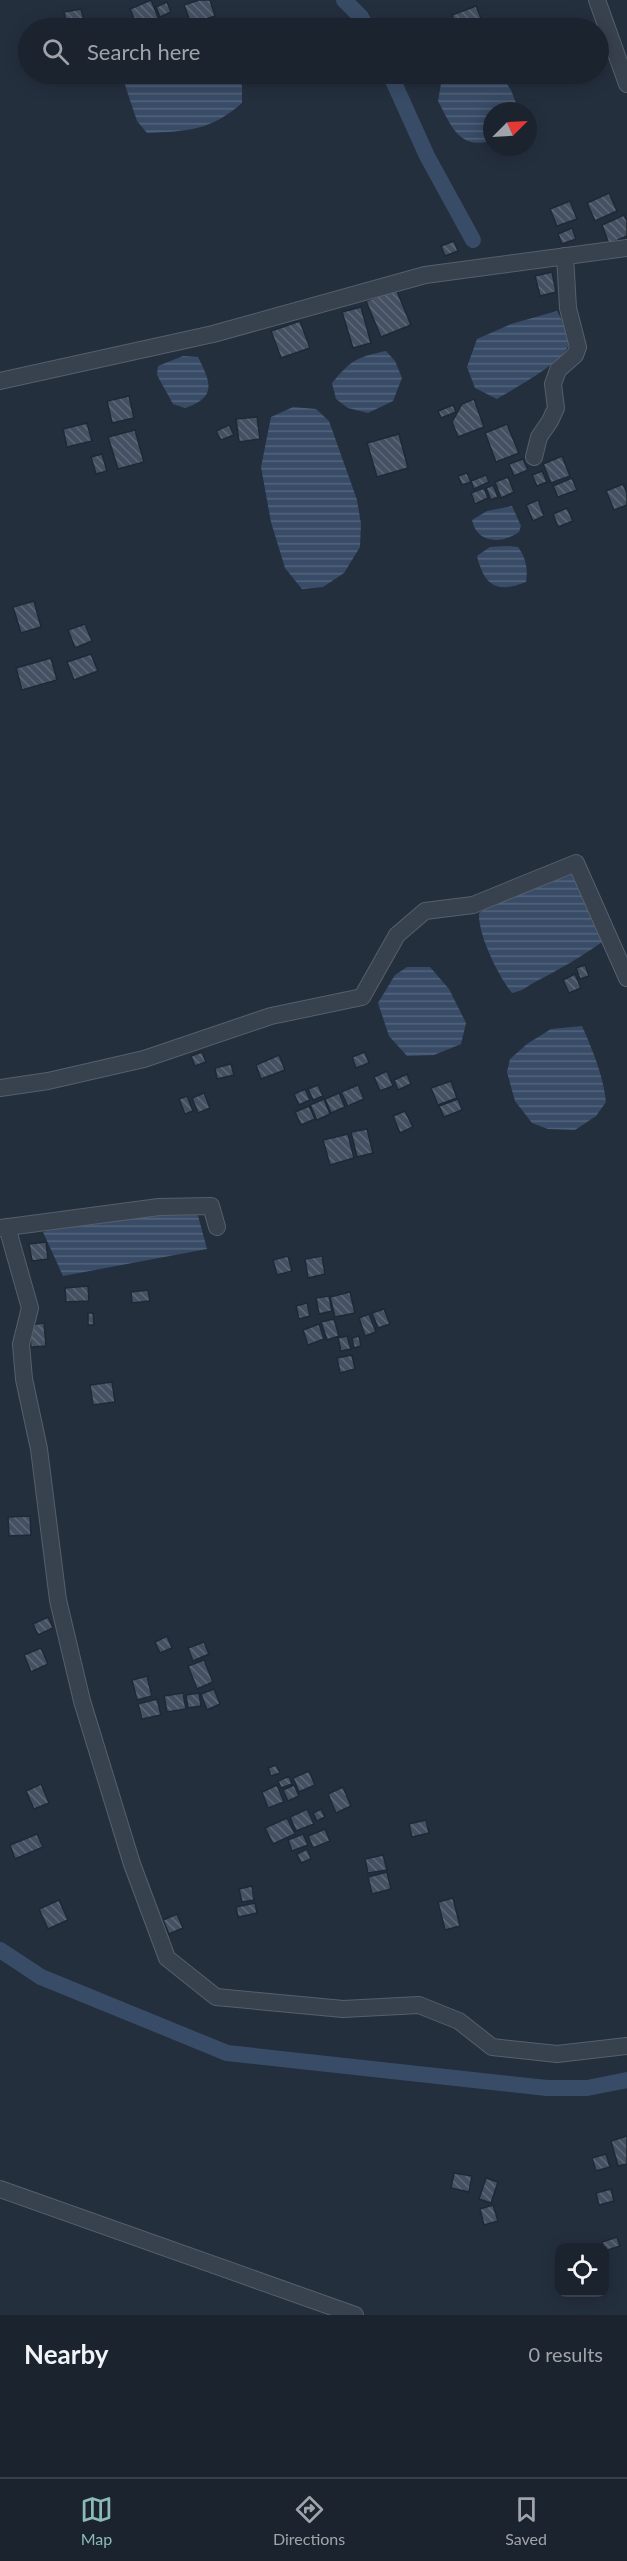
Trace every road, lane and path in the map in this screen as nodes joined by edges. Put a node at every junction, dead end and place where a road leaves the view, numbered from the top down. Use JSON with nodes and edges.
{"nodes":[{"id":1,"x":597,"y":0,"type":"edge"},
{"id":2,"x":603,"y":18,"type":"edge"},
{"id":3,"x":609,"y":34,"type":"edge"},
{"id":4,"x":627,"y":84,"type":"edge"},
{"id":5,"x":627,"y":248,"type":"edge"},
{"id":6,"x":566,"y":256,"type":"junction"},
{"id":7,"x":0,"y":381,"type":"edge"},
{"id":8,"x":534,"y":457,"type":"dead end"},
{"id":9,"x":627,"y":978,"type":"edge"},
{"id":10,"x":0,"y":1088,"type":"edge"},
{"id":11,"x":217,"y":1227,"type":"dead end"},
{"id":12,"x":3,"y":1228,"type":"edge"},
{"id":13,"x":627,"y":2046,"type":"edge"},
{"id":14,"x":0,"y":2189,"type":"edge"},
{"id":15,"x":355,"y":2315,"type":"edge"}],
"edges":[{"from":1,"to":2,"type":"street"},
{"from":3,"to":4,"type":"street"},
{"from":5,"to":6,"type":"street"},
{"from":6,"to":7,"type":"street"},
{"from":6,"to":8,"type":"street"},
{"from":9,"to":10,"type":"street"},
{"from":11,"to":12,"type":"street"},
{"from":12,"to":13,"type":"street"},
{"from":14,"to":15,"type":"street"}]}
